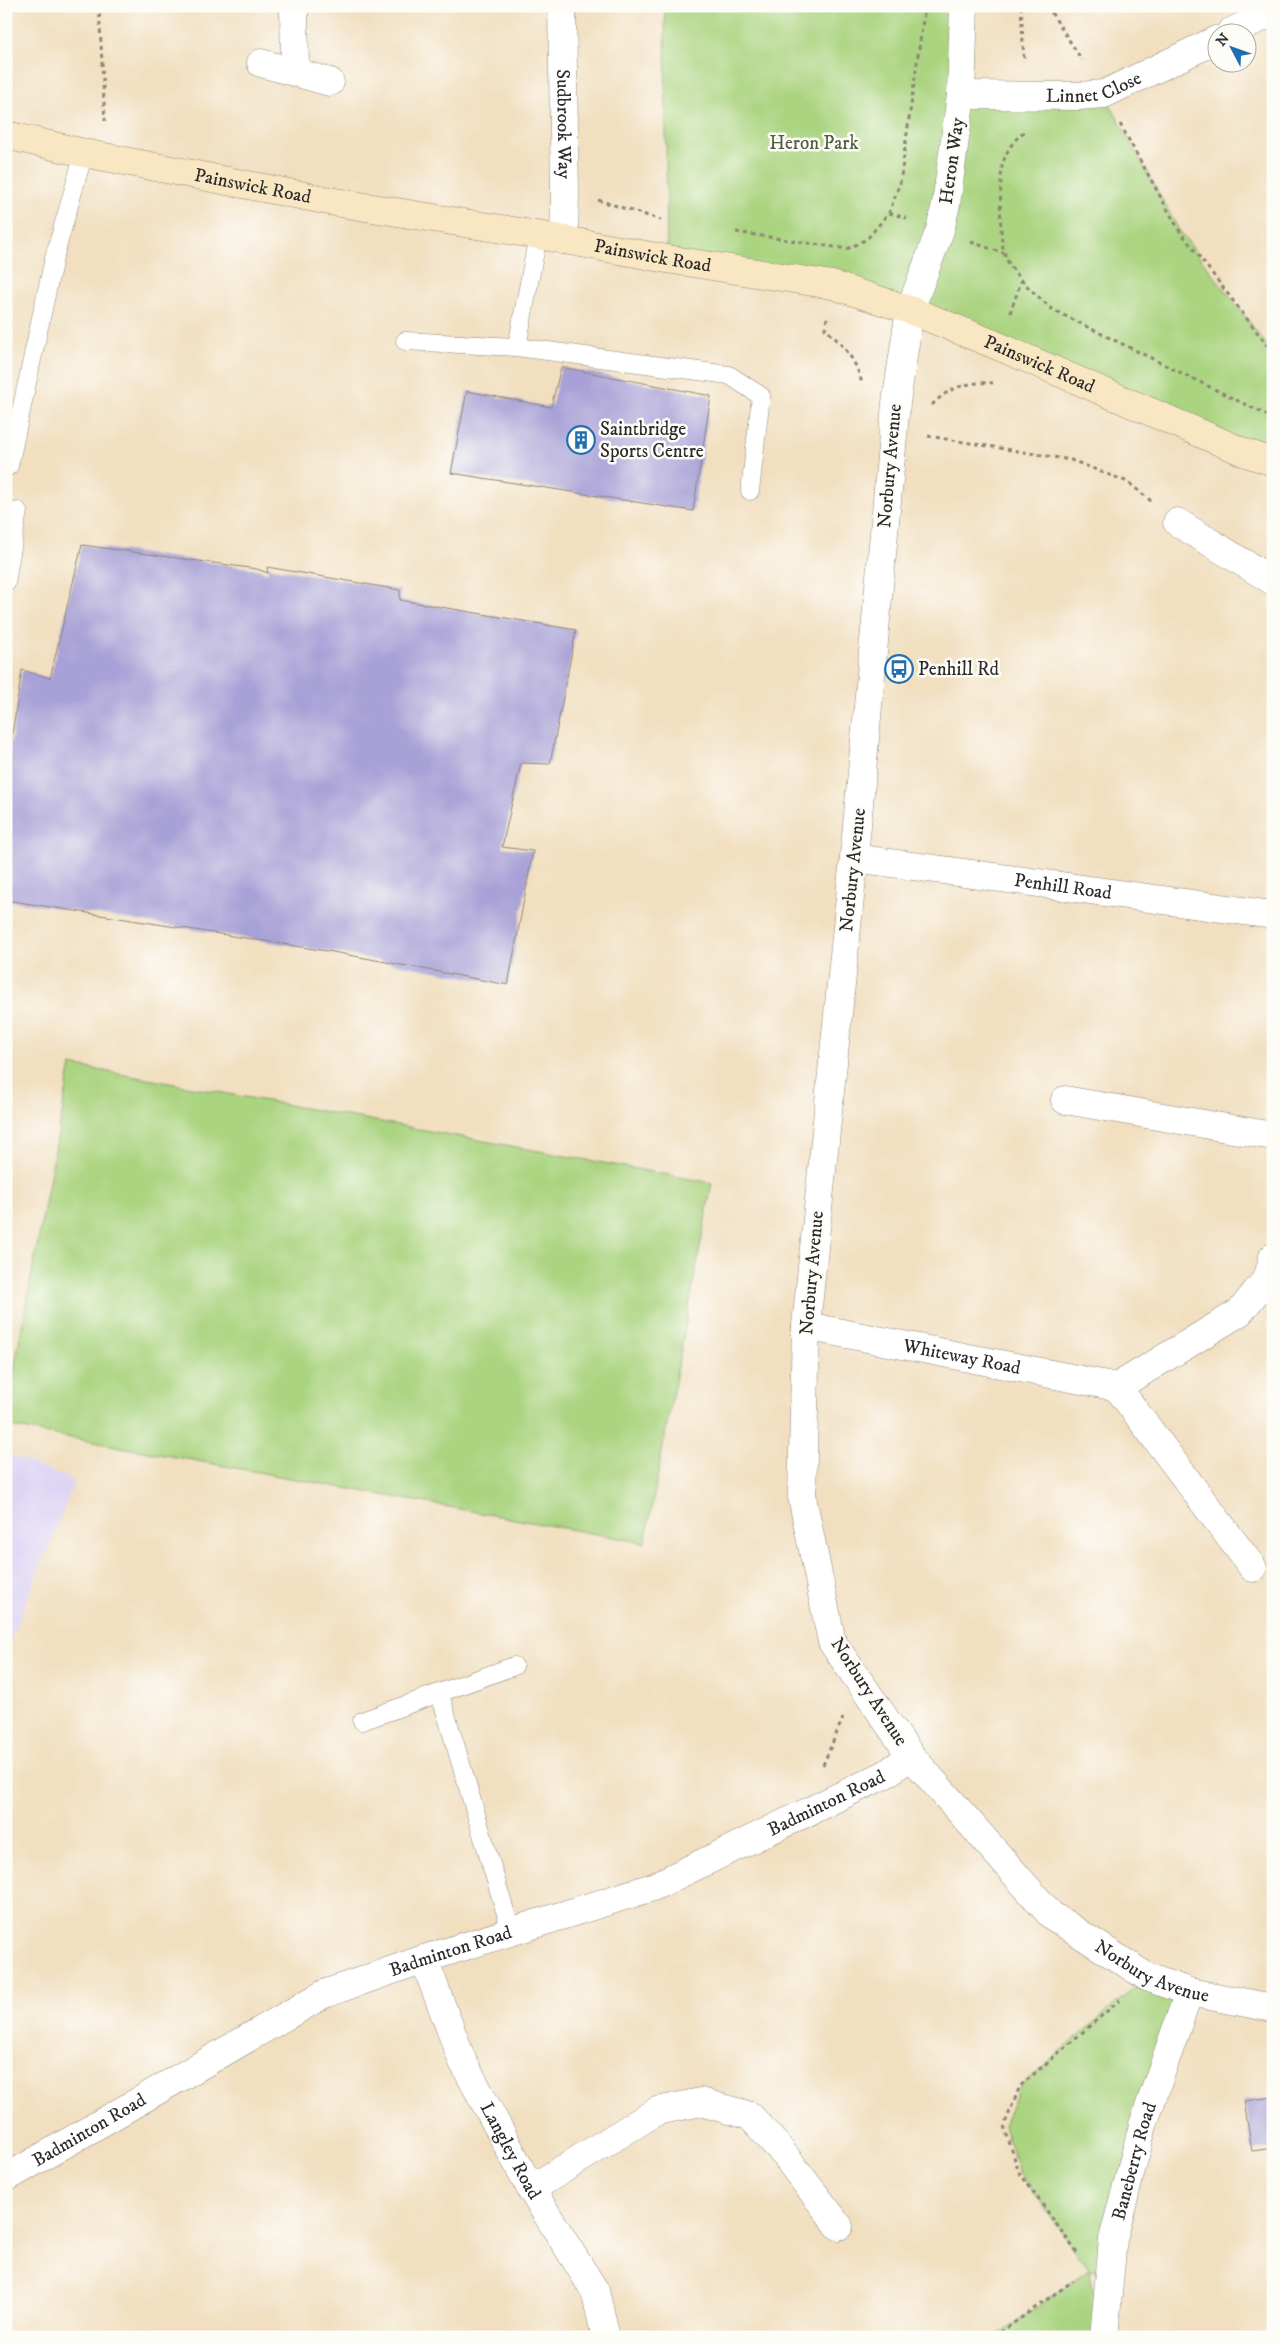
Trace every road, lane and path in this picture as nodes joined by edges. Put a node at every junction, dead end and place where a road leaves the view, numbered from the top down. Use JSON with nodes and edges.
{"nodes":[{"id":1,"x":99,"y":6,"type":"edge"},
{"id":2,"x":294,"y":6,"type":"edge"},
{"id":3,"x":562,"y":6,"type":"edge"},
{"id":4,"x":925,"y":6,"type":"edge"},
{"id":5,"x":964,"y":6,"type":"edge"},
{"id":6,"x":1020,"y":6,"type":"edge"},
{"id":7,"x":1048,"y":6,"type":"edge"},
{"id":8,"x":1273,"y":12,"type":"edge"},
{"id":9,"x":1252,"y":22,"type":"edge"},
{"id":10,"x":1206,"y":45,"type":"edge"},
{"id":11,"x":261,"y":63,"type":"dead end"},
{"id":12,"x":295,"y":71,"type":"junction"},
{"id":13,"x":330,"y":82,"type":"dead end"},
{"id":14,"x":1104,"y":94,"type":"junction"},
{"id":15,"x":961,"y":95,"type":"junction"},
{"id":16,"x":1026,"y":96,"type":"junction"},
{"id":17,"x":1030,"y":128,"type":"dead end"},
{"id":18,"x":6,"y":135,"type":"edge"},
{"id":19,"x":95,"y":155,"type":"junction"},
{"id":20,"x":565,"y":194,"type":"junction"},
{"id":21,"x":663,"y":221,"type":"dead end"},
{"id":22,"x":730,"y":231,"type":"dead end"},
{"id":23,"x":538,"y":235,"type":"junction"},
{"id":24,"x":564,"y":240,"type":"junction"},
{"id":25,"x":910,"y":310,"type":"junction"},
{"id":26,"x":406,"y":341,"type":"dead end"},
{"id":27,"x":517,"y":347,"type":"junction"},
{"id":28,"x":1273,"y":353,"type":"edge"},
{"id":29,"x":1273,"y":418,"type":"edge"},
{"id":30,"x":925,"y":435,"type":"dead end"},
{"id":31,"x":1273,"y":462,"type":"edge"},
{"id":32,"x":9,"y":466,"type":"dead end"},
{"id":33,"x":750,"y":491,"type":"dead end"},
{"id":34,"x":18,"y":511,"type":"dead end"},
{"id":35,"x":1176,"y":522,"type":"joint"},
{"id":36,"x":1273,"y":581,"type":"edge"},
{"id":37,"x":6,"y":583,"type":"edge"},
{"id":38,"x":854,"y":858,"type":"junction"},
{"id":39,"x":1273,"y":916,"type":"edge"},
{"id":40,"x":1065,"y":1100,"type":"dead end"},
{"id":41,"x":1273,"y":1136,"type":"edge"},
{"id":42,"x":1273,"y":1258,"type":"edge"},
{"id":43,"x":806,"y":1326,"type":"junction"},
{"id":44,"x":1117,"y":1386,"type":"junction"},
{"id":45,"x":1253,"y":1568,"type":"dead end"},
{"id":46,"x":514,"y":1666,"type":"dead end"},
{"id":47,"x":440,"y":1694,"type":"junction"},
{"id":48,"x":845,"y":1716,"type":"dead end"},
{"id":49,"x":362,"y":1721,"type":"dead end"},
{"id":50,"x":911,"y":1756,"type":"junction"},
{"id":51,"x":821,"y":1770,"type":"dead end"},
{"id":52,"x":511,"y":1931,"type":"junction"},
{"id":53,"x":424,"y":1959,"type":"junction"},
{"id":54,"x":1147,"y":1977,"type":"junction"},
{"id":55,"x":1189,"y":1992,"type":"junction"},
{"id":56,"x":1273,"y":2008,"type":"edge"},
{"id":57,"x":6,"y":2178,"type":"edge"},
{"id":58,"x":531,"y":2189,"type":"junction"},
{"id":59,"x":839,"y":2226,"type":"dead end"},
{"id":60,"x":1099,"y":2270,"type":"junction"},
{"id":61,"x":606,"y":2337,"type":"edge"},
{"id":62,"x":994,"y":2337,"type":"edge"},
{"id":63,"x":1104,"y":2337,"type":"edge"}],
"edges":[{"from":1,"to":19,"type":"path"},
{"from":2,"to":12,"type":"street"},
{"from":3,"to":20,"type":"street","name":"Sudbrook Way"},
{"from":4,"to":22,"type":"path"},
{"from":5,"to":15,"type":"street","name":"Heron Way"},
{"from":6,"to":16,"type":"path"},
{"from":7,"to":14,"type":"path"},
{"from":8,"to":9,"type":"street"},
{"from":10,"to":14,"type":"street","name":"Linnet Close"},
{"from":11,"to":12,"type":"street"},
{"from":12,"to":13,"type":"street"},
{"from":14,"to":16,"type":"street","name":"Linnet Close"},
{"from":14,"to":28,"type":"path"},
{"from":15,"to":16,"type":"street","name":"Linnet Close"},
{"from":15,"to":25,"type":"street","name":"Heron Way"},
{"from":17,"to":29,"type":"path"},
{"from":18,"to":19,"type":"main road","name":"Painswick Road"},
{"from":19,"to":23,"type":"main road","name":"Painswick Road"},
{"from":19,"to":32,"type":"lane"},
{"from":20,"to":21,"type":"path"},
{"from":20,"to":24,"type":"street","name":"Sudbrook Way"},
{"from":23,"to":24,"type":"main road","name":"Painswick Road"},
{"from":23,"to":27,"type":"lane"},
{"from":24,"to":25,"type":"main road","name":"Painswick Road"},
{"from":25,"to":31,"type":"main road","name":"Painswick Road"},
{"from":25,"to":38,"type":"street","name":"Norbury Avenue"},
{"from":26,"to":27,"type":"lane"},
{"from":27,"to":33,"type":"lane"},
{"from":30,"to":35,"type":"path"},
{"from":34,"to":37,"type":"lane"},
{"from":35,"to":36,"type":"street"},
{"from":38,"to":39,"type":"street","name":"Penhill Road"},
{"from":38,"to":43,"type":"street","name":"Norbury Avenue"},
{"from":40,"to":41,"type":"street"},
{"from":42,"to":44,"type":"street"},
{"from":43,"to":44,"type":"street","name":"Whiteway Road"},
{"from":43,"to":50,"type":"street","name":"Norbury Avenue"},
{"from":44,"to":45,"type":"street"},
{"from":46,"to":47,"type":"lane"},
{"from":47,"to":49,"type":"lane"},
{"from":47,"to":52,"type":"lane"},
{"from":48,"to":51,"type":"path"},
{"from":50,"to":52,"type":"street","name":"Badminton Road"},
{"from":50,"to":54,"type":"street","name":"Norbury Avenue"},
{"from":52,"to":53,"type":"street","name":"Badminton Road"},
{"from":53,"to":57,"type":"street","name":"Badminton Road"},
{"from":53,"to":58,"type":"street","name":"Langley Road"},
{"from":54,"to":55,"type":"street","name":"Norbury Avenue"},
{"from":54,"to":60,"type":"path"},
{"from":55,"to":56,"type":"street","name":"Norbury Avenue"},
{"from":55,"to":60,"type":"street","name":"Baneberry Road"},
{"from":58,"to":59,"type":"street"},
{"from":58,"to":61,"type":"street","name":"Langley Road"},
{"from":60,"to":62,"type":"path"},
{"from":60,"to":63,"type":"street","name":"Baneberry Road"}]}
